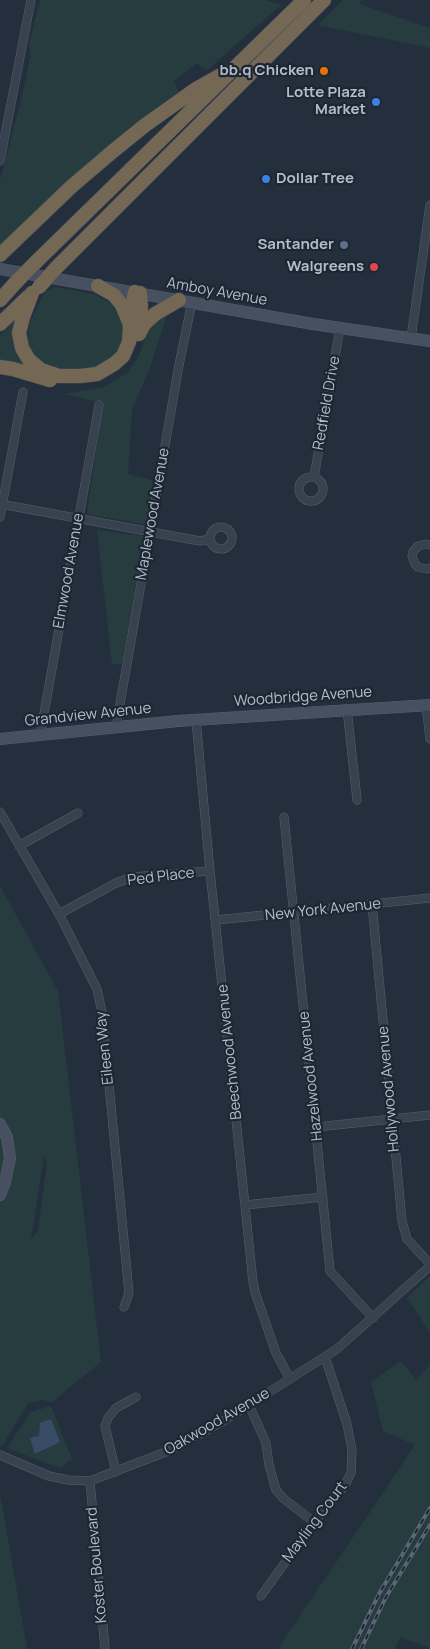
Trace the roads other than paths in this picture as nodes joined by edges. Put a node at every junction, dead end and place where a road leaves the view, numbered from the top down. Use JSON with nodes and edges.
{"nodes":[{"id":1,"x":31,"y":0,"type":"edge"},
{"id":2,"x":304,"y":0,"type":"edge"},
{"id":3,"x":324,"y":0,"type":"edge"},
{"id":4,"x":233,"y":69,"type":"junction"},
{"id":5,"x":0,"y":161,"type":"edge"},
{"id":6,"x":430,"y":205,"type":"edge"},
{"id":7,"x":0,"y":255,"type":"edge"},
{"id":8,"x":0,"y":269,"type":"edge"},
{"id":9,"x":98,"y":286,"type":"junction"},
{"id":10,"x":35,"y":290,"type":"junction"},
{"id":11,"x":138,"y":293,"type":"junction"},
{"id":12,"x":0,"y":300,"type":"edge"},
{"id":13,"x":186,"y":301,"type":"junction"},
{"id":14,"x":0,"y":324,"type":"edge"},
{"id":15,"x":130,"y":325,"type":"junction"},
{"id":16,"x":340,"y":328,"type":"junction"},
{"id":17,"x":410,"y":338,"type":"junction"},
{"id":18,"x":136,"y":339,"type":"junction"},
{"id":19,"x":430,"y":341,"type":"edge"},
{"id":20,"x":0,"y":366,"type":"edge"},
{"id":21,"x":23,"y":392,"type":"dead end"},
{"id":22,"x":99,"y":405,"type":"dead end"},
{"id":23,"x":314,"y":477,"type":"dead end"},
{"id":24,"x":1,"y":504,"type":"edge"},
{"id":25,"x":0,"y":517,"type":"edge"},
{"id":26,"x":79,"y":518,"type":"junction"},
{"id":27,"x":150,"y":530,"type":"junction"},
{"id":28,"x":210,"y":539,"type":"dead end"},
{"id":29,"x":430,"y":545,"type":"edge"},
{"id":30,"x":430,"y":568,"type":"edge"},
{"id":31,"x":428,"y":705,"type":"edge"},
{"id":32,"x":347,"y":709,"type":"junction"},
{"id":33,"x":178,"y":720,"type":"joint"},
{"id":34,"x":196,"y":720,"type":"junction"},
{"id":35,"x":116,"y":727,"type":"junction"},
{"id":36,"x":40,"y":736,"type":"junction"},
{"id":37,"x":0,"y":739,"type":"edge"},
{"id":38,"x":430,"y":739,"type":"edge"},
{"id":39,"x":357,"y":800,"type":"dead end"},
{"id":40,"x":0,"y":812,"type":"edge"},
{"id":41,"x":78,"y":813,"type":"dead end"},
{"id":42,"x":284,"y":817,"type":"dead end"},
{"id":43,"x":19,"y":846,"type":"junction"},
{"id":44,"x":210,"y":871,"type":"junction"},
{"id":45,"x":430,"y":898,"type":"edge"},
{"id":46,"x":372,"y":904,"type":"junction"},
{"id":47,"x":294,"y":913,"type":"junction"},
{"id":48,"x":59,"y":914,"type":"junction"},
{"id":49,"x":216,"y":920,"type":"junction"},
{"id":50,"x":430,"y":1115,"type":"edge"},
{"id":51,"x":392,"y":1119,"type":"junction"},
{"id":52,"x":0,"y":1124,"type":"edge"},
{"id":53,"x":317,"y":1127,"type":"junction"},
{"id":54,"x":0,"y":1195,"type":"edge"},
{"id":55,"x":323,"y":1196,"type":"junction"},
{"id":56,"x":245,"y":1205,"type":"junction"},
{"id":57,"x":430,"y":1265,"type":"edge"},
{"id":58,"x":124,"y":1307,"type":"dead end"},
{"id":59,"x":373,"y":1318,"type":"junction"},
{"id":60,"x":325,"y":1357,"type":"junction"},
{"id":61,"x":290,"y":1379,"type":"junction"},
{"id":62,"x":136,"y":1398,"type":"dead end"},
{"id":63,"x":249,"y":1405,"type":"junction"},
{"id":64,"x":0,"y":1455,"type":"edge"},
{"id":65,"x":116,"y":1472,"type":"junction"},
{"id":66,"x":90,"y":1481,"type":"junction"},
{"id":67,"x":314,"y":1522,"type":"junction"},
{"id":68,"x":261,"y":1596,"type":"dead end"},
{"id":69,"x":105,"y":1649,"type":"edge"}],
"edges":[{"from":1,"to":5,"type":"street"},
{"from":2,"to":4,"type":"highway"},
{"from":3,"to":10,"type":"highway","bridge":true},
{"from":4,"to":7,"type":"highway"},
{"from":4,"to":12,"type":"highway","bridge":true},
{"from":6,"to":17,"type":"street"},
{"from":8,"to":9,"type":"street","name":"Amboy Avenue"},
{"from":9,"to":11,"type":"street","name":"Amboy Avenue"},
{"from":9,"to":15,"type":"highway"},
{"from":10,"to":14,"type":"highway"},
{"from":10,"to":15,"type":"highway"},
{"from":11,"to":13,"type":"street","name":"Amboy Avenue"},
{"from":11,"to":15,"type":"highway"},
{"from":11,"to":18,"type":"highway"},
{"from":13,"to":16,"type":"street","name":"Amboy Avenue"},
{"from":13,"to":18,"type":"highway"},
{"from":13,"to":27,"type":"street","name":"Maplewood Avenue"},
{"from":16,"to":17,"type":"street","name":"Amboy Avenue"},
{"from":16,"to":23,"type":"street","name":"Redfield Drive"},
{"from":17,"to":19,"type":"street","name":"Amboy Avenue"},
{"from":18,"to":20,"type":"highway"},
{"from":21,"to":24,"type":"street"},
{"from":22,"to":26,"type":"street","name":"Elmwood Avenue"},
{"from":24,"to":25,"type":"street"},
{"from":24,"to":26,"type":"street"},
{"from":26,"to":27,"type":"street"},
{"from":26,"to":36,"type":"street","name":"Elmwood Avenue"},
{"from":27,"to":28,"type":"street"},
{"from":27,"to":35,"type":"street","name":"Maplewood Avenue"},
{"from":29,"to":30,"type":"street"},
{"from":31,"to":32,"type":"street","name":"Woodbridge Avenue"},
{"from":31,"to":38,"type":"street"},
{"from":32,"to":34,"type":"street","name":"Woodbridge Avenue"},
{"from":32,"to":39,"type":"street"},
{"from":33,"to":34,"type":"street","name":"Woodbridge Avenue"},
{"from":33,"to":35,"type":"street","name":"Grandview Avenue"},
{"from":34,"to":44,"type":"street","name":"Beechwood Avenue"},
{"from":35,"to":36,"type":"street","name":"Grandview Avenue"},
{"from":36,"to":37,"type":"street","name":"Grandview Avenue"},
{"from":40,"to":43,"type":"street","name":"Eileen Way"},
{"from":41,"to":43,"type":"street"},
{"from":42,"to":47,"type":"street","name":"Hazelwood Avenue"},
{"from":43,"to":48,"type":"street","name":"Eileen Way"},
{"from":44,"to":48,"type":"street","name":"Ped Place"},
{"from":44,"to":49,"type":"street","name":"Beechwood Avenue"},
{"from":45,"to":46,"type":"street","name":"New York Avenue"},
{"from":46,"to":47,"type":"street","name":"New York Avenue"},
{"from":46,"to":51,"type":"street","name":"Hollywood Avenue"},
{"from":47,"to":49,"type":"street","name":"New York Avenue"},
{"from":47,"to":53,"type":"street","name":"Hazelwood Avenue"},
{"from":48,"to":58,"type":"street","name":"Eileen Way"},
{"from":49,"to":56,"type":"street","name":"Beechwood Avenue"},
{"from":50,"to":51,"type":"street"},
{"from":51,"to":53,"type":"street"},
{"from":51,"to":57,"type":"street","name":"Hollywood Avenue"},
{"from":52,"to":54,"type":"street"},
{"from":53,"to":55,"type":"street","name":"Hazelwood Avenue"},
{"from":55,"to":56,"type":"street"},
{"from":55,"to":59,"type":"street","name":"Hazelwood Avenue"},
{"from":56,"to":61,"type":"street","name":"Beechwood Avenue"},
{"from":57,"to":59,"type":"street","name":"Oakwood Avenue"},
{"from":59,"to":60,"type":"street","name":"Oakwood Avenue"},
{"from":60,"to":61,"type":"street","name":"Oakwood Avenue"},
{"from":60,"to":67,"type":"street","name":"Mayling Court"},
{"from":61,"to":63,"type":"street","name":"Oakwood Avenue"},
{"from":62,"to":65,"type":"street"},
{"from":63,"to":65,"type":"street","name":"Oakwood Avenue"},
{"from":63,"to":67,"type":"street"},
{"from":64,"to":66,"type":"street","name":"Oakwood Avenue"},
{"from":65,"to":66,"type":"street","name":"Oakwood Avenue"},
{"from":66,"to":69,"type":"street","name":"Koster Boulevard"},
{"from":67,"to":68,"type":"street","name":"Mayling Court"}]}
